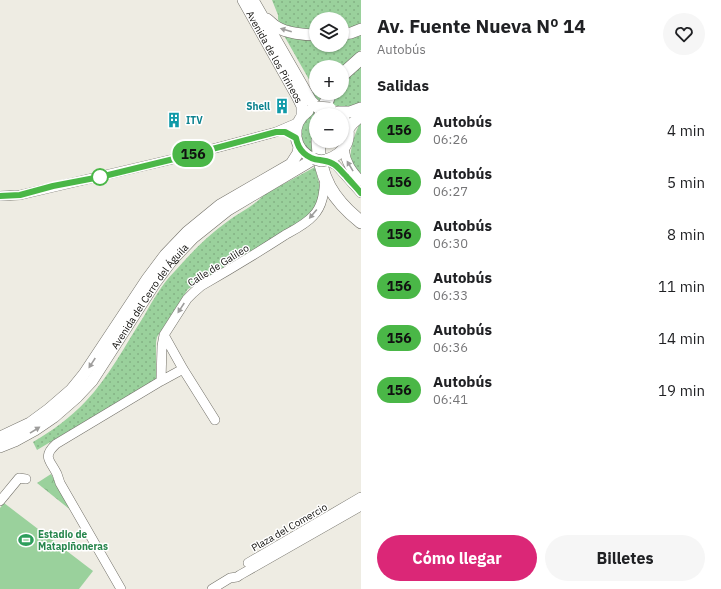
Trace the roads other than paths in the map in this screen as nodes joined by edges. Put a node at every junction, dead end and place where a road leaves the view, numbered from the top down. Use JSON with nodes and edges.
{"nodes":[{"id":1,"x":243,"y":0,"type":"edge"},
{"id":2,"x":253,"y":0,"type":"edge"},
{"id":3,"x":261,"y":14,"type":"junction"},
{"id":4,"x":361,"y":29,"type":"edge"},
{"id":5,"x":349,"y":32,"type":"edge"},
{"id":6,"x":309,"y":35,"type":"edge"},
{"id":7,"x":361,"y":58,"type":"edge"},
{"id":8,"x":349,"y":69,"type":"edge"},
{"id":9,"x":323,"y":108,"type":"edge"},
{"id":10,"x":361,"y":108,"type":"edge"},
{"id":11,"x":309,"y":110,"type":"edge"},
{"id":12,"x":349,"y":112,"type":"edge"},
{"id":13,"x":361,"y":116,"type":"edge"},
{"id":14,"x":300,"y":119,"type":"junction"},
{"id":15,"x":349,"y":128,"type":"edge"},
{"id":16,"x":276,"y":132,"type":"junction"},
{"id":17,"x":298,"y":143,"type":"junction"},
{"id":18,"x":319,"y":148,"type":"edge"},
{"id":19,"x":344,"y":149,"type":"joint"},
{"id":20,"x":314,"y":159,"type":"junction"},
{"id":21,"x":326,"y":160,"type":"junction"},
{"id":22,"x":324,"y":178,"type":"junction"},
{"id":23,"x":361,"y":181,"type":"edge"},
{"id":24,"x":361,"y":193,"type":"edge"},
{"id":25,"x":0,"y":196,"type":"edge"},
{"id":26,"x":361,"y":222,"type":"edge"},
{"id":27,"x":164,"y":335,"type":"junction"},
{"id":28,"x":183,"y":369,"type":"junction"},
{"id":29,"x":161,"y":381,"type":"junction"},
{"id":30,"x":215,"y":420,"type":"dead end"},
{"id":31,"x":0,"y":437,"type":"edge"},
{"id":32,"x":0,"y":447,"type":"edge"},
{"id":33,"x":57,"y":474,"type":"junction"},
{"id":34,"x":26,"y":479,"type":"dead end"},
{"id":35,"x":361,"y":497,"type":"edge"},
{"id":36,"x":0,"y":501,"type":"edge"},
{"id":37,"x":361,"y":506,"type":"edge"},
{"id":38,"x":230,"y":578,"type":"junction"},
{"id":39,"x":122,"y":589,"type":"edge"},
{"id":40,"x":128,"y":589,"type":"edge"},
{"id":41,"x":212,"y":589,"type":"edge"}],
"edges":[{"from":1,"to":14,"type":"main road","name":"Avenida de los Pirineos"},
{"from":2,"to":3,"type":"main road","name":"Avenida de los Pirineos"},
{"from":6,"to":3,"type":"main road","one_way":true},
{"from":3,"to":9,"type":"main road","name":"Avenida de los Pirineos"},
{"from":4,"to":5,"type":"main road"},
{"from":7,"to":8,"type":"highway"},
{"from":10,"to":12,"type":"main road"},
{"from":11,"to":14,"type":"main road"},
{"from":13,"to":15,"type":"main road"},
{"from":14,"to":16,"type":"street"},
{"from":14,"to":17,"type":"main road"},
{"from":16,"to":17,"type":"street"},
{"from":16,"to":25,"type":"street"},
{"from":17,"to":20,"type":"main road"},
{"from":17,"to":31,"type":"main road","name":"Avenida del Cerro del Águila","one_way":true},
{"from":18,"to":22,"type":"highway"},
{"from":19,"to":21,"type":"main road"},
{"from":23,"to":19,"type":"street","one_way":true},
{"from":20,"to":21,"type":"main road","bridge":true},
{"from":32,"to":20,"type":"main road","name":"Avenida del Cerro del Águila","one_way":true},
{"from":21,"to":24,"type":"street"},
{"from":22,"to":26,"type":"highway"},
{"from":22,"to":27,"type":"street","name":"Calle de Galileo","one_way":true},
{"from":27,"to":28,"type":"street"},
{"from":27,"to":29,"type":"street","name":"Calle de Galileo"},
{"from":28,"to":29,"type":"street"},
{"from":28,"to":30,"type":"street"},
{"from":29,"to":33,"type":"street"},
{"from":33,"to":39,"type":"street"},
{"from":33,"to":40,"type":"street"},
{"from":34,"to":36,"type":"street"},
{"from":35,"to":38,"type":"street","name":"Plaza del Comercio"},
{"from":37,"to":38,"type":"street","name":"Plaza del Comercio"},
{"from":38,"to":41,"type":"street","name":"Plaza del Comercio"}]}
